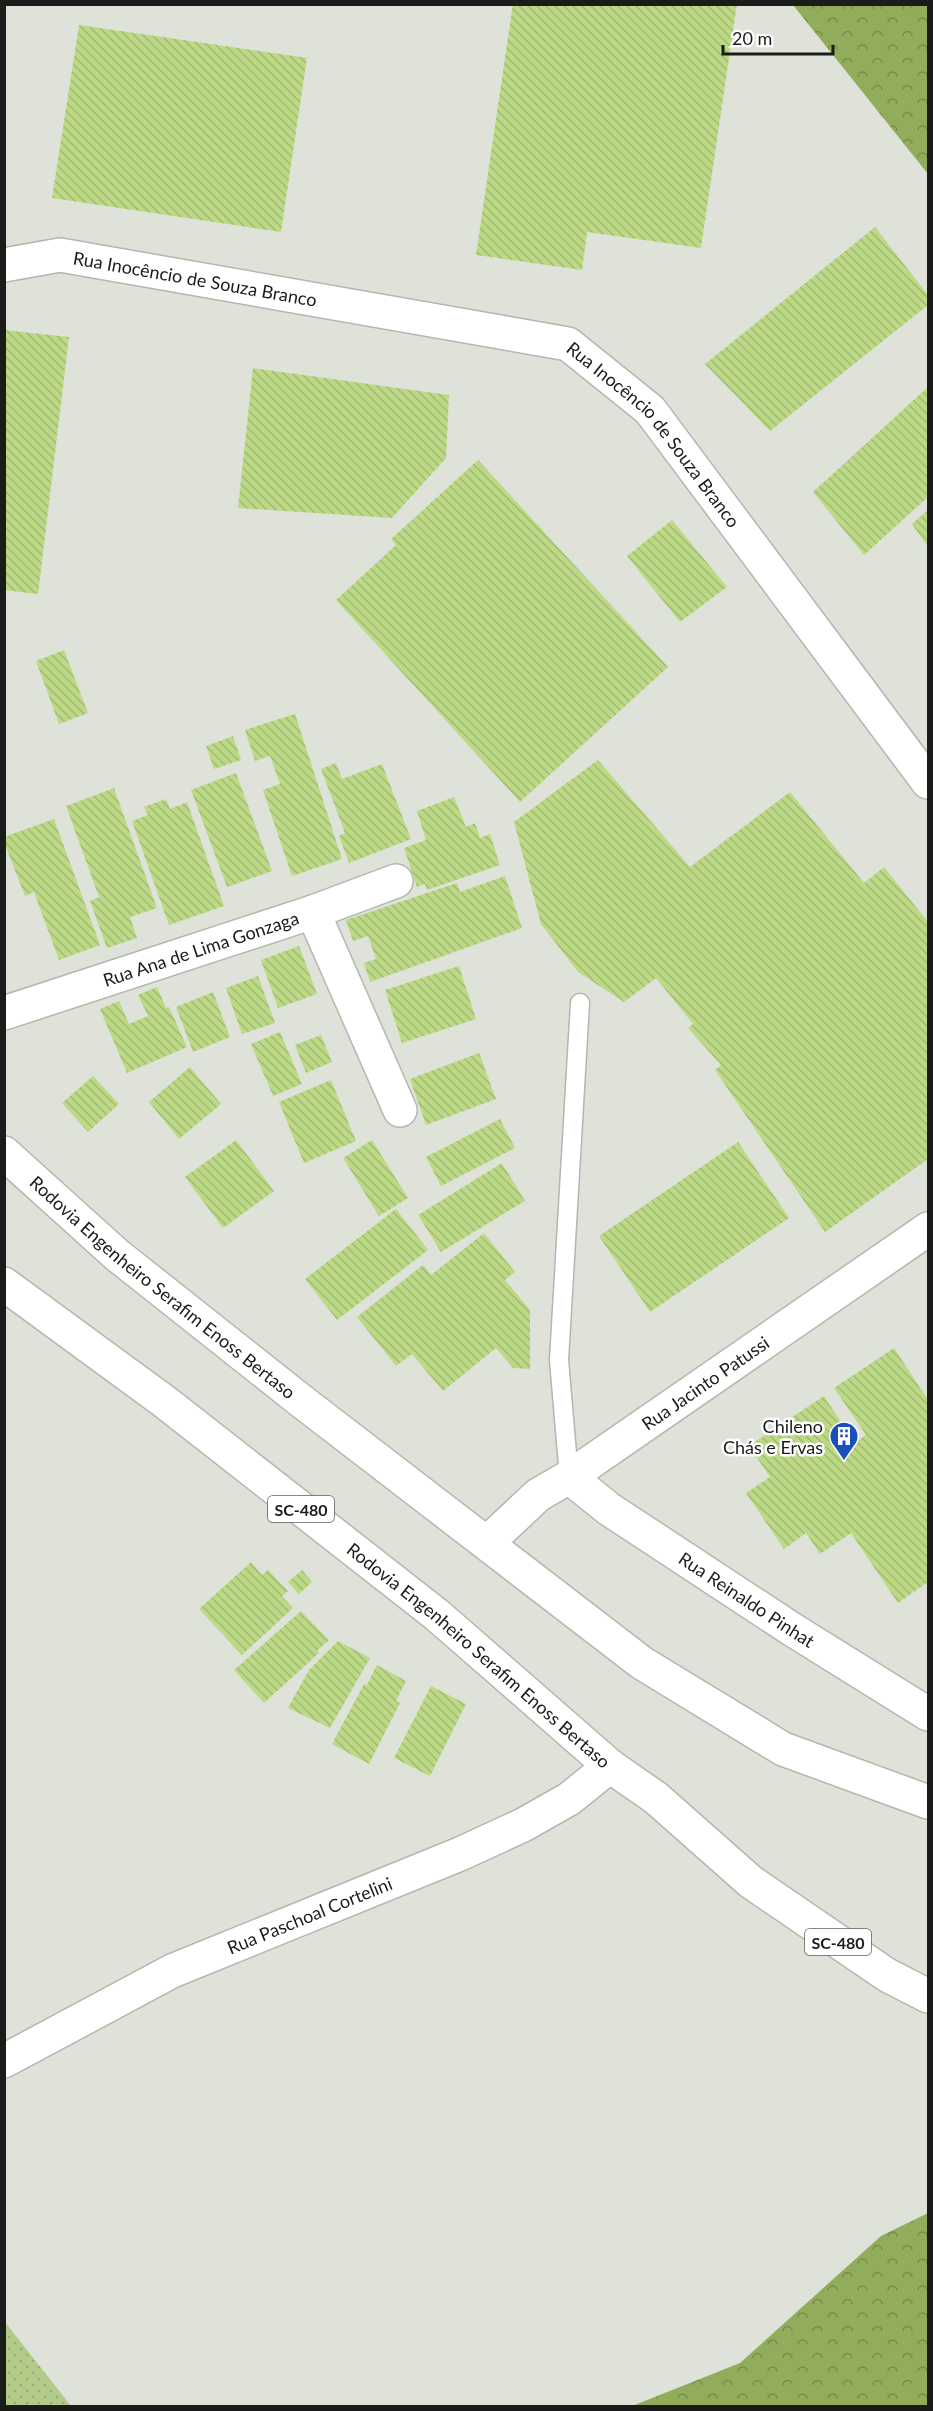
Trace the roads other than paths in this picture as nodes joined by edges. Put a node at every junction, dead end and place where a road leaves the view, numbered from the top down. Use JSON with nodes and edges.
{"nodes":[{"id":1,"x":4,"y":265,"type":"edge"},
{"id":2,"x":928,"y":782,"type":"edge"},
{"id":3,"x":396,"y":881,"type":"dead end"},
{"id":4,"x":313,"y":912,"type":"junction"},
{"id":5,"x":580,"y":1003,"type":"dead end"},
{"id":6,"x":4,"y":1013,"type":"edge"},
{"id":7,"x":400,"y":1110,"type":"dead end"},
{"id":8,"x":4,"y":1153,"type":"edge"},
{"id":9,"x":928,"y":1229,"type":"edge"},
{"id":10,"x":4,"y":1284,"type":"edge"},
{"id":11,"x":569,"y":1477,"type":"junction"},
{"id":12,"x":488,"y":1542,"type":"junction"},
{"id":13,"x":928,"y":1714,"type":"edge"},
{"id":14,"x":610,"y":1766,"type":"junction"},
{"id":15,"x":928,"y":1802,"type":"edge"},
{"id":16,"x":928,"y":1996,"type":"edge"},
{"id":17,"x":4,"y":2061,"type":"edge"}],
"edges":[{"from":1,"to":2,"type":"street","name":"Rua Inocêncio de Souza Branco"},
{"from":3,"to":4,"type":"street","name":"Rua Ana de Lima Gonzaga"},
{"from":4,"to":6,"type":"street","name":"Rua Ana de Lima Gonzaga"},
{"from":4,"to":7,"type":"street"},
{"from":5,"to":11,"type":"lane"},
{"from":8,"to":12,"type":"street","name":"Rodovia Engenheiro Serafim Enoss Bertaso"},
{"from":9,"to":11,"type":"street","name":"Rua Jacinto Patussi"},
{"from":10,"to":14,"type":"street","name":"Rodovia Engenheiro Serafim Enoss Bertaso","number":"SC-480"},
{"from":11,"to":12,"type":"street","name":"Rua Jacinto Patussi"},
{"from":11,"to":13,"type":"street","name":"Rua Reinaldo Pinhat"},
{"from":12,"to":15,"type":"street","name":"Rodovia Engenheiro Serafim Enoss Bertaso"},
{"from":14,"to":16,"type":"street","name":"Rodovia Engenheiro Serafim Enoss Bertaso","number":"SC-480"},
{"from":14,"to":17,"type":"street","name":"Rua Paschoal Cortelini"}]}
